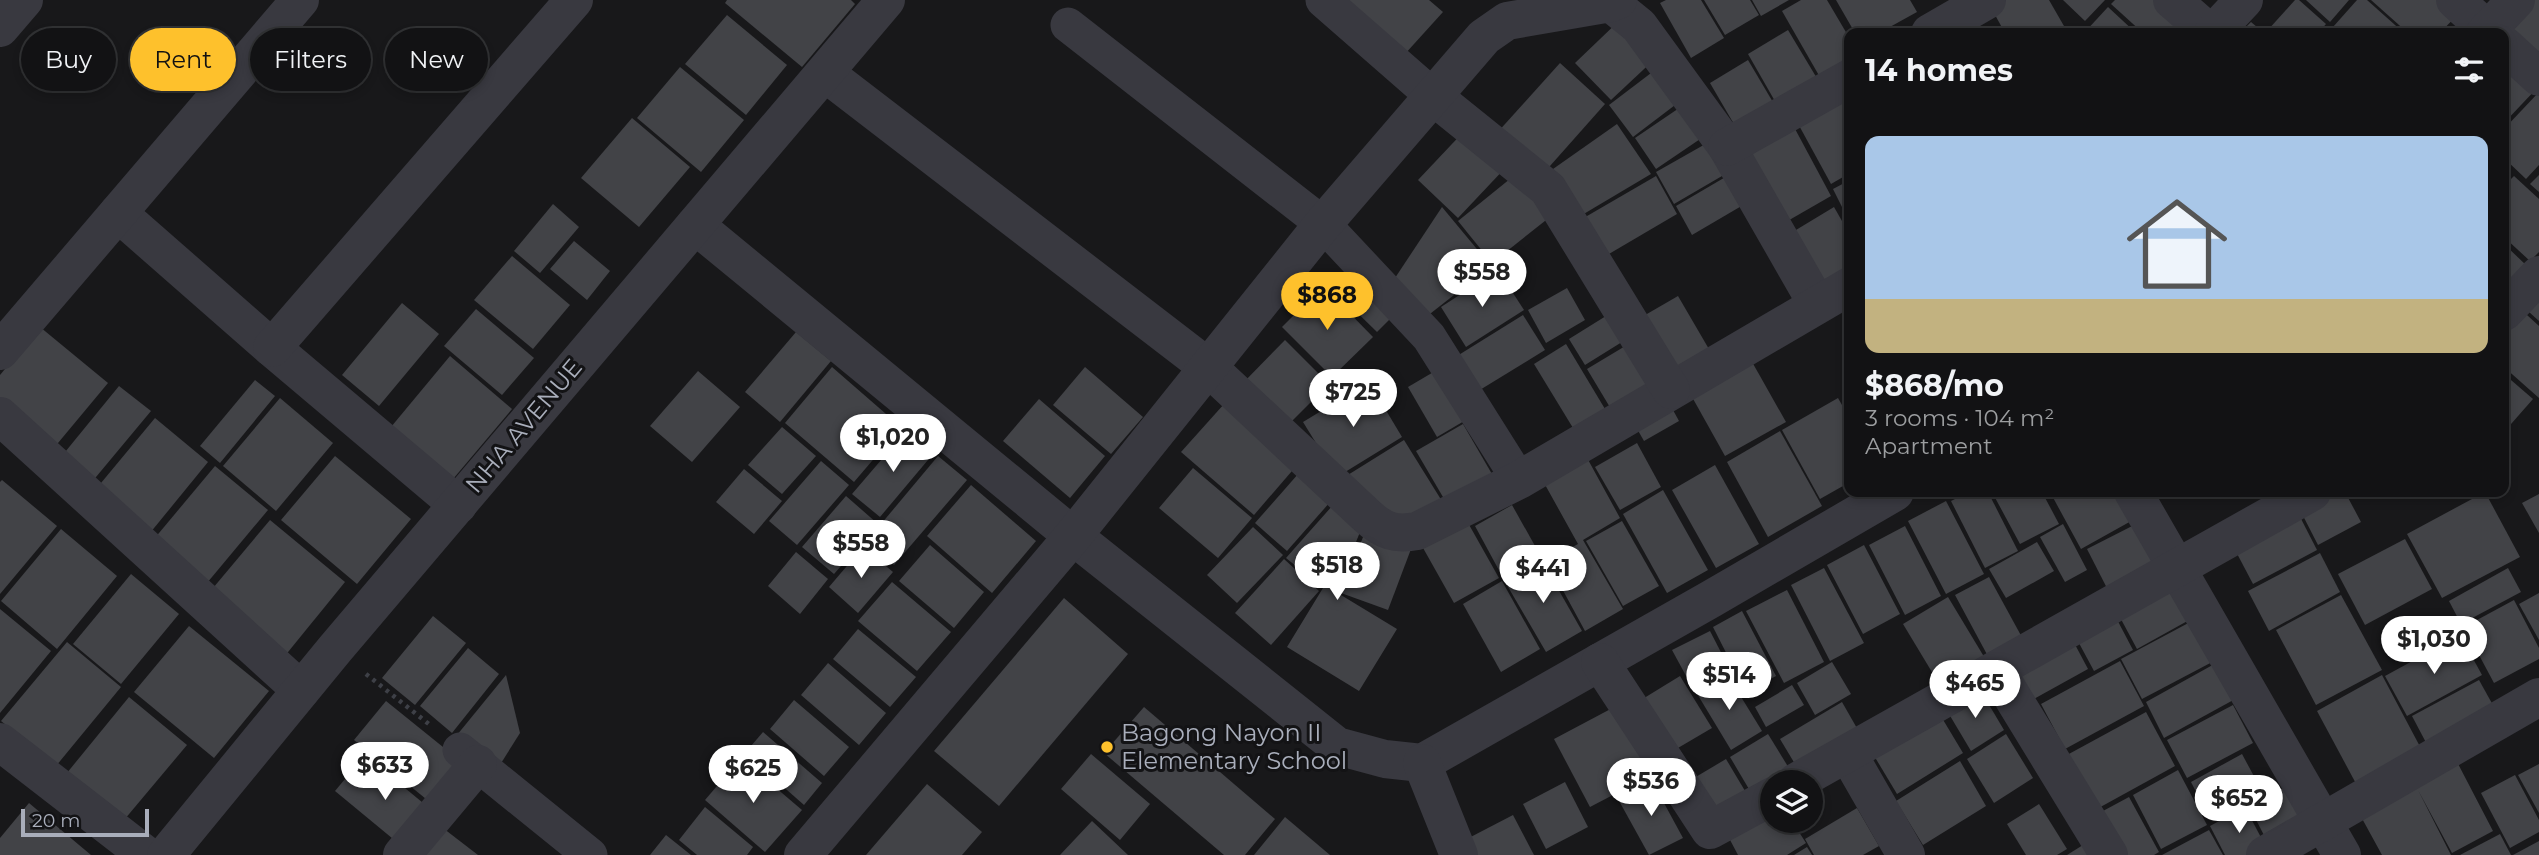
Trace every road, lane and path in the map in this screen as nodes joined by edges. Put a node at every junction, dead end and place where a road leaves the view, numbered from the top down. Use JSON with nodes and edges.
{"nodes":[{"id":1,"x":24,"y":0,"type":"edge"},
{"id":2,"x":300,"y":0,"type":"edge"},
{"id":3,"x":574,"y":0,"type":"edge"},
{"id":4,"x":886,"y":0,"type":"edge"},
{"id":5,"x":1323,"y":0,"type":"edge"},
{"id":6,"x":1987,"y":0,"type":"edge"},
{"id":7,"x":2172,"y":0,"type":"edge"},
{"id":8,"x":2244,"y":0,"type":"edge"},
{"id":9,"x":2455,"y":0,"type":"edge"},
{"id":10,"x":2516,"y":0,"type":"edge"},
{"id":11,"x":1612,"y":1,"type":"edge"},
{"id":12,"x":1068,"y":25,"type":"dead end"},
{"id":13,"x":1939,"y":28,"type":"edge"},
{"id":14,"x":2205,"y":28,"type":"edge"},
{"id":15,"x":2216,"y":28,"type":"edge"},
{"id":16,"x":2484,"y":28,"type":"edge"},
{"id":17,"x":2497,"y":28,"type":"edge"},
{"id":18,"x":0,"y":29,"type":"edge"},
{"id":19,"x":2509,"y":51,"type":"edge"},
{"id":20,"x":825,"y":73,"type":"junction"},
{"id":21,"x":2539,"y":77,"type":"edge"},
{"id":22,"x":1844,"y":81,"type":"edge"},
{"id":23,"x":1434,"y":97,"type":"junction"},
{"id":24,"x":1727,"y":147,"type":"junction"},
{"id":25,"x":118,"y":213,"type":"junction"},
{"id":26,"x":1323,"y":224,"type":"junction"},
{"id":27,"x":695,"y":225,"type":"junction"},
{"id":28,"x":2539,"y":275,"type":"edge"},
{"id":29,"x":1844,"y":289,"type":"edge"},
{"id":30,"x":1817,"y":304,"type":"junction"},
{"id":31,"x":2509,"y":307,"type":"edge"},
{"id":32,"x":272,"y":348,"type":"junction"},
{"id":33,"x":0,"y":351,"type":"edge"},
{"id":34,"x":1209,"y":368,"type":"junction"},
{"id":35,"x":1671,"y":390,"type":"junction"},
{"id":36,"x":0,"y":416,"type":"edge"},
{"id":37,"x":1519,"y":480,"type":"junction"},
{"id":38,"x":1886,"y":497,"type":"edge"},
{"id":39,"x":2136,"y":497,"type":"edge"},
{"id":40,"x":2303,"y":497,"type":"edge"},
{"id":41,"x":458,"y":505,"type":"junction"},
{"id":42,"x":1073,"y":536,"type":"junction"},
{"id":43,"x":2177,"y":569,"type":"junction"},
{"id":44,"x":335,"y":649,"type":"junction"},
{"id":45,"x":1600,"y":662,"type":"junction"},
{"id":46,"x":1996,"y":670,"type":"junction"},
{"id":47,"x":301,"y":690,"type":"junction"},
{"id":48,"x":2539,"y":697,"type":"edge"},
{"id":49,"x":0,"y":742,"type":"edge"},
{"id":50,"x":1848,"y":754,"type":"junction"},
{"id":51,"x":469,"y":757,"type":"junction"},
{"id":52,"x":1422,"y":763,"type":"junction"},
{"id":53,"x":1818,"y":770,"type":"edge"},
{"id":54,"x":1760,"y":803,"type":"edge"},
{"id":55,"x":2322,"y":821,"type":"junction"},
{"id":56,"x":146,"y":855,"type":"edge"},
{"id":57,"x":166,"y":855,"type":"edge"},
{"id":58,"x":402,"y":855,"type":"edge"},
{"id":59,"x":590,"y":855,"type":"edge"},
{"id":60,"x":803,"y":855,"type":"edge"},
{"id":61,"x":1459,"y":855,"type":"edge"},
{"id":62,"x":1906,"y":855,"type":"edge"},
{"id":63,"x":2109,"y":855,"type":"edge"},
{"id":64,"x":2265,"y":855,"type":"edge"},
{"id":65,"x":2342,"y":855,"type":"edge"}],
"edges":[{"from":1,"to":18,"type":"street"},
{"from":2,"to":25,"type":"street"},
{"from":3,"to":32,"type":"street"},
{"from":4,"to":20,"type":"street","name":"NHA AVENUE"},
{"from":5,"to":23,"type":"street"},
{"from":6,"to":13,"type":"street"},
{"from":7,"to":14,"type":"street"},
{"from":8,"to":15,"type":"street"},
{"from":9,"to":16,"type":"street"},
{"from":10,"to":17,"type":"street"},
{"from":11,"to":23,"type":"street"},
{"from":11,"to":24,"type":"street"},
{"from":12,"to":26,"type":"street"},
{"from":19,"to":21,"type":"street"},
{"from":20,"to":27,"type":"street","name":"NHA AVENUE"},
{"from":20,"to":34,"type":"street"},
{"from":22,"to":24,"type":"street"},
{"from":23,"to":26,"type":"street"},
{"from":23,"to":35,"type":"street"},
{"from":24,"to":30,"type":"street"},
{"from":25,"to":32,"type":"street"},
{"from":25,"to":33,"type":"street"},
{"from":26,"to":34,"type":"street"},
{"from":26,"to":37,"type":"street"},
{"from":27,"to":41,"type":"street","name":"NHA AVENUE"},
{"from":27,"to":42,"type":"street"},
{"from":28,"to":31,"type":"street"},
{"from":29,"to":30,"type":"street"},
{"from":30,"to":35,"type":"street"},
{"from":32,"to":41,"type":"street"},
{"from":34,"to":37,"type":"street"},
{"from":34,"to":42,"type":"street"},
{"from":35,"to":37,"type":"street"},
{"from":36,"to":47,"type":"street"},
{"from":38,"to":45,"type":"street"},
{"from":39,"to":43,"type":"street"},
{"from":40,"to":43,"type":"street"},
{"from":41,"to":44,"type":"street","name":"NHA AVENUE"},
{"from":42,"to":52,"type":"street"},
{"from":42,"to":60,"type":"street"},
{"from":43,"to":46,"type":"street"},
{"from":43,"to":55,"type":"street"},
{"from":44,"to":47,"type":"street","name":"NHA AVENUE"},
{"from":44,"to":51,"type":"path"},
{"from":45,"to":52,"type":"street"},
{"from":45,"to":54,"type":"street"},
{"from":46,"to":50,"type":"street"},
{"from":46,"to":63,"type":"street"},
{"from":47,"to":57,"type":"street","name":"NHA AVENUE"},
{"from":48,"to":55,"type":"street"},
{"from":49,"to":56,"type":"street"},
{"from":50,"to":53,"type":"street"},
{"from":50,"to":62,"type":"street"},
{"from":51,"to":58,"type":"street"},
{"from":51,"to":59,"type":"street"},
{"from":52,"to":61,"type":"street"},
{"from":55,"to":64,"type":"street"},
{"from":55,"to":65,"type":"street"}]}
